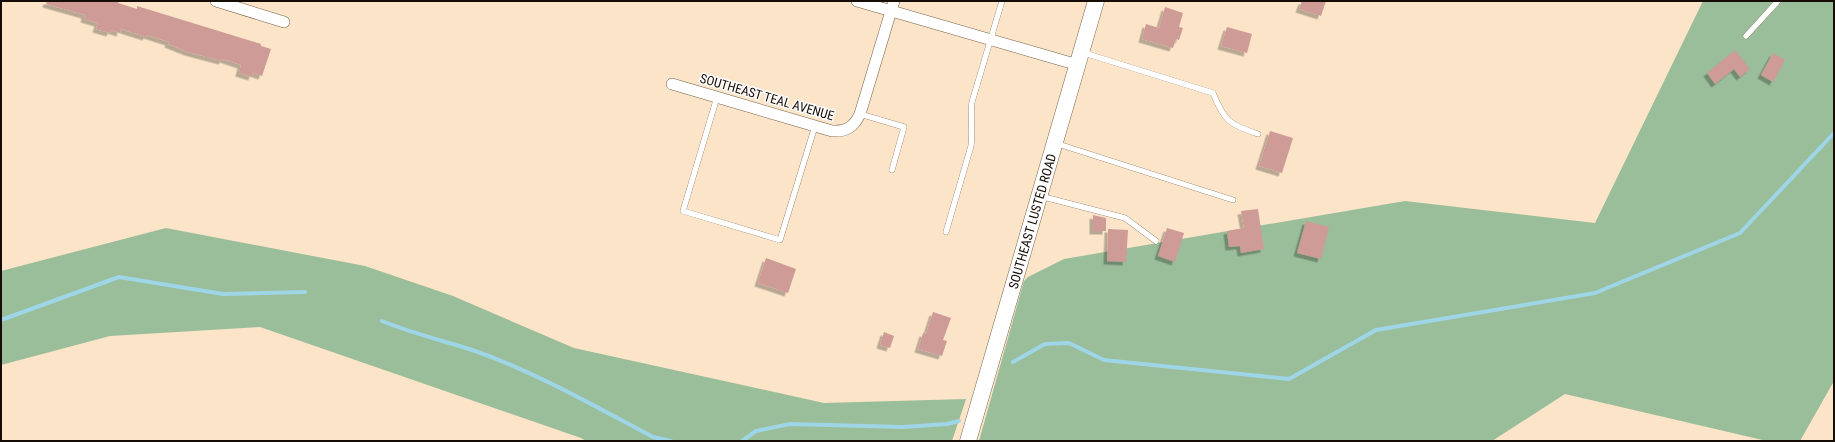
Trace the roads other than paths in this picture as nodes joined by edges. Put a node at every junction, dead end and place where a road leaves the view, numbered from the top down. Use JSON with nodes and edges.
{"nodes":[{"id":1,"x":217,"y":1,"type":"edge"},
{"id":2,"x":857,"y":1,"type":"edge"},
{"id":3,"x":1002,"y":1,"type":"edge"},
{"id":4,"x":1096,"y":1,"type":"edge"},
{"id":5,"x":1778,"y":1,"type":"edge"},
{"id":6,"x":892,"y":6,"type":"edge"},
{"id":7,"x":284,"y":22,"type":"dead end"},
{"id":8,"x":1746,"y":36,"type":"dead end"},
{"id":9,"x":990,"y":40,"type":"junction"},
{"id":10,"x":1079,"y":58,"type":"junction"},
{"id":11,"x":672,"y":84,"type":"dead end"},
{"id":12,"x":718,"y":97,"type":"junction"},
{"id":13,"x":860,"y":114,"type":"junction"},
{"id":14,"x":815,"y":126,"type":"junction"},
{"id":15,"x":1258,"y":134,"type":"dead end"},
{"id":16,"x":1055,"y":143,"type":"junction"},
{"id":17,"x":892,"y":170,"type":"dead end"},
{"id":18,"x":1040,"y":196,"type":"junction"},
{"id":19,"x":1233,"y":200,"type":"dead end"},
{"id":20,"x":946,"y":232,"type":"dead end"},
{"id":21,"x":1156,"y":241,"type":"dead end"},
{"id":22,"x":968,"y":441,"type":"edge"}],
"edges":[{"from":1,"to":7,"type":"street"},
{"from":2,"to":6,"type":"street"},
{"from":3,"to":9,"type":"lane"},
{"from":4,"to":10,"type":"main road","name":"SOUTHEAST LUSTED ROAD"},
{"from":5,"to":8,"type":"lane"},
{"from":6,"to":9,"type":"street"},
{"from":6,"to":13,"type":"street"},
{"from":9,"to":10,"type":"street"},
{"from":9,"to":20,"type":"lane"},
{"from":10,"to":15,"type":"lane"},
{"from":10,"to":16,"type":"main road","name":"SOUTHEAST LUSTED ROAD"},
{"from":11,"to":12,"type":"street","name":"SOUTHEAST TEAL AVENUE"},
{"from":12,"to":14,"type":"street","name":"SOUTHEAST TEAL AVENUE"},
{"from":12,"to":14,"type":"lane"},
{"from":13,"to":14,"type":"street","name":"SOUTHEAST TEAL AVENUE"},
{"from":13,"to":17,"type":"lane"},
{"from":16,"to":18,"type":"main road","name":"SOUTHEAST LUSTED ROAD"},
{"from":16,"to":19,"type":"lane"},
{"from":18,"to":21,"type":"lane"},
{"from":18,"to":22,"type":"main road","name":"SOUTHEAST LUSTED ROAD"}]}
